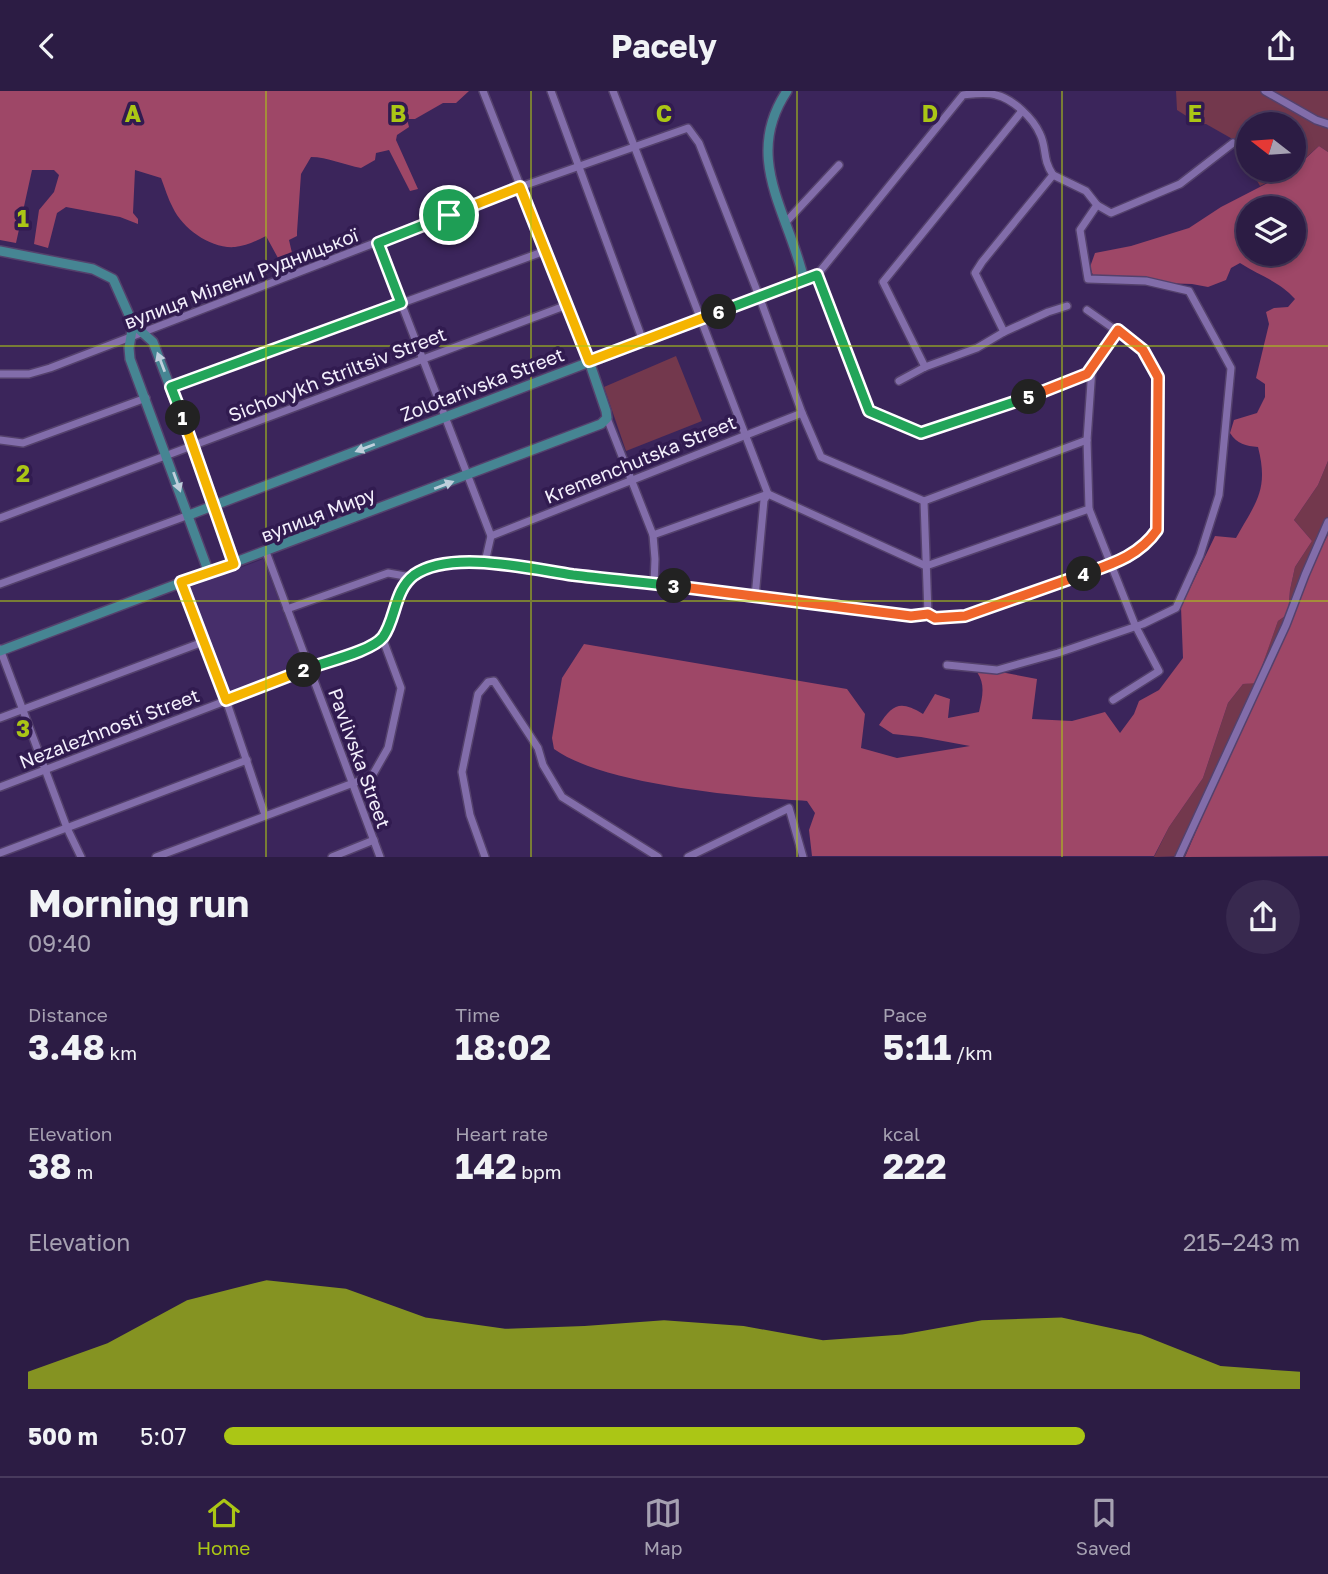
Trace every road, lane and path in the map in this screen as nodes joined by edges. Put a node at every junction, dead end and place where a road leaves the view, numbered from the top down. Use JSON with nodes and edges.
{"nodes":[{"id":1,"x":483,"y":91,"type":"edge"},
{"id":2,"x":551,"y":91,"type":"edge"},
{"id":3,"x":613,"y":91,"type":"edge"},
{"id":4,"x":786,"y":91,"type":"edge"},
{"id":5,"x":1265,"y":91,"type":"edge"},
{"id":6,"x":1022,"y":111,"type":"junction"},
{"id":7,"x":1328,"y":124,"type":"edge"},
{"id":8,"x":1233,"y":143,"type":"dead end"},
{"id":9,"x":635,"y":147,"type":"junction"},
{"id":10,"x":839,"y":165,"type":"dead end"},
{"id":11,"x":579,"y":167,"type":"junction"},
{"id":12,"x":1053,"y":175,"type":"junction"},
{"id":13,"x":520,"y":187,"type":"junction"},
{"id":14,"x":1097,"y":205,"type":"junction"},
{"id":15,"x":785,"y":223,"type":"junction"},
{"id":16,"x":378,"y":243,"type":"junction"},
{"id":17,"x":0,"y":251,"type":"edge"},
{"id":18,"x":545,"y":251,"type":"junction"},
{"id":19,"x":817,"y":275,"type":"junction"},
{"id":20,"x":804,"y":280,"type":"junction"},
{"id":21,"x":759,"y":296,"type":"junction"},
{"id":22,"x":401,"y":303,"type":"junction"},
{"id":23,"x":567,"y":305,"type":"junction"},
{"id":24,"x":1067,"y":306,"type":"dead end"},
{"id":25,"x":1087,"y":310,"type":"dead end"},
{"id":26,"x":701,"y":319,"type":"junction"},
{"id":27,"x":133,"y":324,"type":"junction"},
{"id":28,"x":1118,"y":330,"type":"junction"},
{"id":29,"x":1004,"y":332,"type":"junction"},
{"id":30,"x":143,"y":333,"type":"junction"},
{"id":31,"x":130,"y":337,"type":"junction"},
{"id":32,"x":643,"y":341,"type":"junction"},
{"id":33,"x":422,"y":358,"type":"junction"},
{"id":34,"x":589,"y":361,"type":"junction"},
{"id":35,"x":925,"y":367,"type":"junction"},
{"id":36,"x":1091,"y":368,"type":"junction"},
{"id":37,"x":0,"y":375,"type":"edge"},
{"id":38,"x":899,"y":381,"type":"dead end"},
{"id":39,"x":171,"y":387,"type":"junction"},
{"id":40,"x":146,"y":398,"type":"junction"},
{"id":41,"x":802,"y":413,"type":"junction"},
{"id":42,"x":444,"y":417,"type":"junction"},
{"id":43,"x":607,"y":418,"type":"junction"},
{"id":44,"x":744,"y":435,"type":"junction"},
{"id":45,"x":0,"y":440,"type":"edge"},
{"id":46,"x":1087,"y":440,"type":"junction"},
{"id":47,"x":193,"y":446,"type":"junction"},
{"id":48,"x":167,"y":456,"type":"junction"},
{"id":49,"x":467,"y":476,"type":"junction"},
{"id":50,"x":632,"y":478,"type":"junction"},
{"id":51,"x":768,"y":494,"type":"junction"},
{"id":52,"x":924,"y":501,"type":"junction"},
{"id":53,"x":215,"y":506,"type":"junction"},
{"id":54,"x":1089,"y":509,"type":"junction"},
{"id":55,"x":189,"y":515,"type":"junction"},
{"id":56,"x":0,"y":518,"type":"edge"},
{"id":57,"x":1328,"y":522,"type":"edge"},
{"id":58,"x":653,"y":535,"type":"junction"},
{"id":59,"x":491,"y":536,"type":"junction"},
{"id":60,"x":265,"y":552,"type":"junction"},
{"id":61,"x":485,"y":562,"type":"junction"},
{"id":62,"x":234,"y":564,"type":"junction"},
{"id":63,"x":1110,"y":564,"type":"junction"},
{"id":64,"x":926,"y":566,"type":"junction"},
{"id":65,"x":209,"y":573,"type":"junction"},
{"id":66,"x":411,"y":577,"type":"junction"},
{"id":67,"x":181,"y":582,"type":"junction"},
{"id":68,"x":0,"y":584,"type":"edge"},
{"id":69,"x":654,"y":584,"type":"junction"},
{"id":70,"x":755,"y":597,"type":"junction"},
{"id":71,"x":287,"y":609,"type":"junction"},
{"id":72,"x":928,"y":614,"type":"junction"},
{"id":73,"x":1135,"y":625,"type":"junction"},
{"id":74,"x":382,"y":637,"type":"junction"},
{"id":75,"x":203,"y":642,"type":"junction"},
{"id":76,"x":0,"y":650,"type":"edge"},
{"id":77,"x":947,"y":665,"type":"dead end"},
{"id":78,"x":309,"y":667,"type":"junction"},
{"id":79,"x":226,"y":700,"type":"junction"},
{"id":80,"x":1113,"y":700,"type":"dead end"},
{"id":81,"x":23,"y":709,"type":"junction"},
{"id":82,"x":0,"y":718,"type":"edge"},
{"id":83,"x":247,"y":760,"type":"junction"},
{"id":84,"x":47,"y":769,"type":"junction"},
{"id":85,"x":352,"y":781,"type":"junction"},
{"id":86,"x":0,"y":787,"type":"edge"},
{"id":87,"x":265,"y":815,"type":"junction"},
{"id":88,"x":67,"y":828,"type":"junction"},
{"id":89,"x":374,"y":840,"type":"junction"},
{"id":90,"x":0,"y":853,"type":"edge"},
{"id":91,"x":81,"y":856,"type":"edge"},
{"id":92,"x":159,"y":856,"type":"edge"},
{"id":93,"x":332,"y":856,"type":"edge"},
{"id":94,"x":380,"y":856,"type":"edge"},
{"id":95,"x":485,"y":856,"type":"edge"},
{"id":96,"x":658,"y":856,"type":"edge"},
{"id":97,"x":688,"y":856,"type":"edge"},
{"id":98,"x":803,"y":856,"type":"edge"},
{"id":99,"x":1179,"y":856,"type":"edge"}],
"edges":[{"from":1,"to":13,"type":"street"},
{"from":2,"to":11,"type":"street"},
{"from":3,"to":9,"type":"street"},
{"from":4,"to":15,"type":"main road"},
{"from":5,"to":7,"type":"street"},
{"from":6,"to":12,"type":"street"},
{"from":6,"to":19,"type":"street"},
{"from":6,"to":35,"type":"street"},
{"from":8,"to":14,"type":"street"},
{"from":9,"to":11,"type":"street","name":"вулиця Мілени Рудницької"},
{"from":9,"to":21,"type":"street","name":"вулиця Мілени Рудницької"},
{"from":9,"to":26,"type":"street"},
{"from":10,"to":15,"type":"street"},
{"from":11,"to":13,"type":"street","name":"вулиця Мілени Рудницької"},
{"from":11,"to":32,"type":"street"},
{"from":12,"to":14,"type":"street"},
{"from":12,"to":29,"type":"street"},
{"from":13,"to":16,"type":"street","name":"вулиця Мілени Рудницької"},
{"from":13,"to":18,"type":"street"},
{"from":14,"to":73,"type":"street"},
{"from":15,"to":20,"type":"main road"},
{"from":16,"to":22,"type":"street"},
{"from":16,"to":30,"type":"street","name":"вулиця Мілени Рудницької"},
{"from":17,"to":27,"type":"main road"},
{"from":18,"to":22,"type":"street"},
{"from":18,"to":23,"type":"street"},
{"from":19,"to":20,"type":"street","name":"Zolotarivska Street"},
{"from":19,"to":36,"type":"street"},
{"from":20,"to":21,"type":"main road","name":"Zolotarivska Street"},
{"from":21,"to":26,"type":"main road","name":"Zolotarivska Street"},
{"from":21,"to":41,"type":"street"},
{"from":22,"to":33,"type":"street"},
{"from":22,"to":39,"type":"street"},
{"from":23,"to":33,"type":"street","name":"Sichovykh Striltsiv Street"},
{"from":23,"to":34,"type":"street"},
{"from":24,"to":29,"type":"street"},
{"from":25,"to":28,"type":"street"},
{"from":26,"to":32,"type":"main road","name":"Zolotarivska Street"},
{"from":26,"to":44,"type":"street"},
{"from":27,"to":30,"type":"main road"},
{"from":27,"to":31,"type":"main road"},
{"from":28,"to":36,"type":"street"},
{"from":28,"to":63,"type":"street"},
{"from":29,"to":35,"type":"street"},
{"from":30,"to":31,"type":"street","name":"вулиця Мілени Рудницької"},
{"from":39,"to":30,"type":"main road","one_way":true},
{"from":31,"to":37,"type":"street","name":"вулиця Мілени Рудницької"},
{"from":31,"to":40,"type":"main road"},
{"from":32,"to":34,"type":"main road","name":"Zolotarivska Street"},
{"from":33,"to":42,"type":"street"},
{"from":33,"to":47,"type":"street","name":"Sichovykh Striltsiv Street"},
{"from":34,"to":42,"type":"main road","name":"Zolotarivska Street"},
{"from":34,"to":43,"type":"main road"},
{"from":35,"to":38,"type":"street"},
{"from":36,"to":46,"type":"street"},
{"from":39,"to":47,"type":"main road"},
{"from":40,"to":45,"type":"street"},
{"from":40,"to":48,"type":"main road"},
{"from":41,"to":44,"type":"street","name":"Kremenchutska Street"},
{"from":41,"to":52,"type":"street"},
{"from":42,"to":49,"type":"street"},
{"from":42,"to":53,"type":"main road","name":"Zolotarivska Street","one_way":true},
{"from":43,"to":49,"type":"main road","name":"вулиця Миру"},
{"from":43,"to":50,"type":"street"},
{"from":44,"to":50,"type":"street","name":"Kremenchutska Street"},
{"from":44,"to":51,"type":"street"},
{"from":46,"to":52,"type":"street"},
{"from":46,"to":54,"type":"street"},
{"from":47,"to":48,"type":"street","name":"Sichovykh Striltsiv Street"},
{"from":47,"to":53,"type":"main road"},
{"from":48,"to":55,"type":"main road","one_way":true},
{"from":48,"to":56,"type":"street","name":"Sichovykh Striltsiv Street"},
{"from":49,"to":59,"type":"street"},
{"from":60,"to":49,"type":"main road","name":"вулиця Миру","one_way":true},
{"from":50,"to":58,"type":"street"},
{"from":50,"to":59,"type":"street","name":"Kremenchutska Street"},
{"from":51,"to":58,"type":"street"},
{"from":51,"to":64,"type":"street"},
{"from":51,"to":70,"type":"street"},
{"from":52,"to":64,"type":"street"},
{"from":53,"to":55,"type":"main road","name":"Zolotarivska Street"},
{"from":53,"to":62,"type":"main road"},
{"from":54,"to":63,"type":"street"},
{"from":54,"to":64,"type":"street"},
{"from":55,"to":65,"type":"main road"},
{"from":55,"to":68,"type":"street","name":"Zolotarivska Street"},
{"from":57,"to":99,"type":"street"},
{"from":58,"to":69,"type":"street"},
{"from":59,"to":61,"type":"street"},
{"from":60,"to":62,"type":"main road","name":"вулиця Миру"},
{"from":60,"to":71,"type":"street","name":"Pavlivska Street"},
{"from":61,"to":66,"type":"street"},
{"from":61,"to":69,"type":"street"},
{"from":62,"to":65,"type":"main road","name":"вулиця Миру"},
{"from":63,"to":72,"type":"street"},
{"from":63,"to":73,"type":"street"},
{"from":64,"to":72,"type":"street"},
{"from":65,"to":67,"type":"main road","name":"вулиця Миру"},
{"from":66,"to":71,"type":"street"},
{"from":66,"to":74,"type":"street"},
{"from":67,"to":75,"type":"street"},
{"from":67,"to":76,"type":"main road","name":"вулиця Миру"},
{"from":69,"to":70,"type":"street"},
{"from":70,"to":72,"type":"street"},
{"from":71,"to":78,"type":"street","name":"Pavlivska Street"},
{"from":73,"to":77,"type":"street"},
{"from":73,"to":80,"type":"street"},
{"from":74,"to":78,"type":"street","name":"Nezalezhnosti Street"},
{"from":74,"to":85,"type":"street"},
{"from":75,"to":79,"type":"street"},
{"from":75,"to":81,"type":"street"},
{"from":76,"to":81,"type":"street"},
{"from":78,"to":79,"type":"street","name":"Nezalezhnosti Street"},
{"from":78,"to":85,"type":"street","name":"Pavlivska Street"},
{"from":79,"to":83,"type":"street"},
{"from":79,"to":84,"type":"street","name":"Nezalezhnosti Street"},
{"from":81,"to":82,"type":"street"},
{"from":81,"to":84,"type":"street"},
{"from":83,"to":87,"type":"street"},
{"from":83,"to":88,"type":"street"},
{"from":84,"to":86,"type":"street","name":"Nezalezhnosti Street"},
{"from":84,"to":88,"type":"street"},
{"from":85,"to":87,"type":"street"},
{"from":85,"to":89,"type":"street","name":"Pavlivska Street"},
{"from":87,"to":92,"type":"street"},
{"from":88,"to":90,"type":"street"},
{"from":88,"to":91,"type":"street"},
{"from":89,"to":93,"type":"street"},
{"from":89,"to":94,"type":"street","name":"Pavlivska Street"},
{"from":95,"to":96,"type":"street"},
{"from":97,"to":98,"type":"street"}]}
